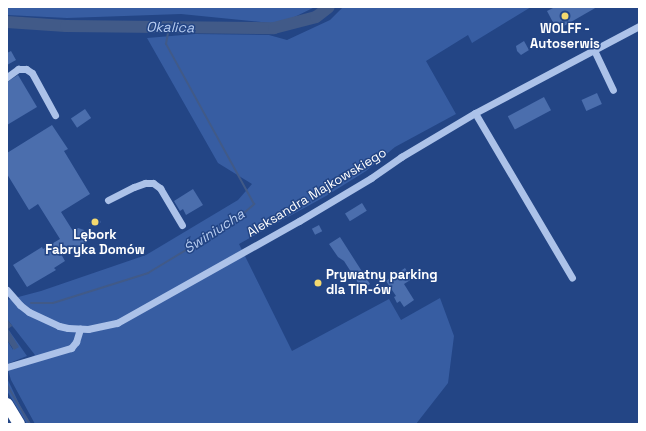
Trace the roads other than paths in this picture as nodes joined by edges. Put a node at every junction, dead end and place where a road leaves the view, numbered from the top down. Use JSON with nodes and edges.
{"nodes":[{"id":1,"x":639,"y":26,"type":"edge"},
{"id":2,"x":594,"y":50,"type":"junction"},
{"id":3,"x":7,"y":77,"type":"edge"},
{"id":4,"x":613,"y":90,"type":"dead end"},
{"id":5,"x":475,"y":113,"type":"junction"},
{"id":6,"x":55,"y":115,"type":"dead end"},
{"id":7,"x":108,"y":200,"type":"dead end"},
{"id":8,"x":182,"y":225,"type":"dead end"},
{"id":9,"x":572,"y":278,"type":"dead end"},
{"id":10,"x":7,"y":290,"type":"edge"},
{"id":11,"x":80,"y":329,"type":"junction"},
{"id":12,"x":7,"y":367,"type":"edge"},
{"id":13,"x":7,"y":404,"type":"edge"},
{"id":14,"x":19,"y":424,"type":"edge"}],
"edges":[{"from":1,"to":2,"type":"street","name":"Aleksandra Majkowskiego"},
{"from":2,"to":4,"type":"street"},
{"from":2,"to":5,"type":"street","name":"Aleksandra Majkowskiego"},
{"from":3,"to":6,"type":"street"},
{"from":5,"to":9,"type":"street"},
{"from":5,"to":11,"type":"street","name":"Aleksandra Majkowskiego"},
{"from":7,"to":8,"type":"street"},
{"from":10,"to":11,"type":"street","name":"Aleksandra Majkowskiego"},
{"from":11,"to":12,"type":"street"},
{"from":13,"to":14,"type":"highway"}]}
